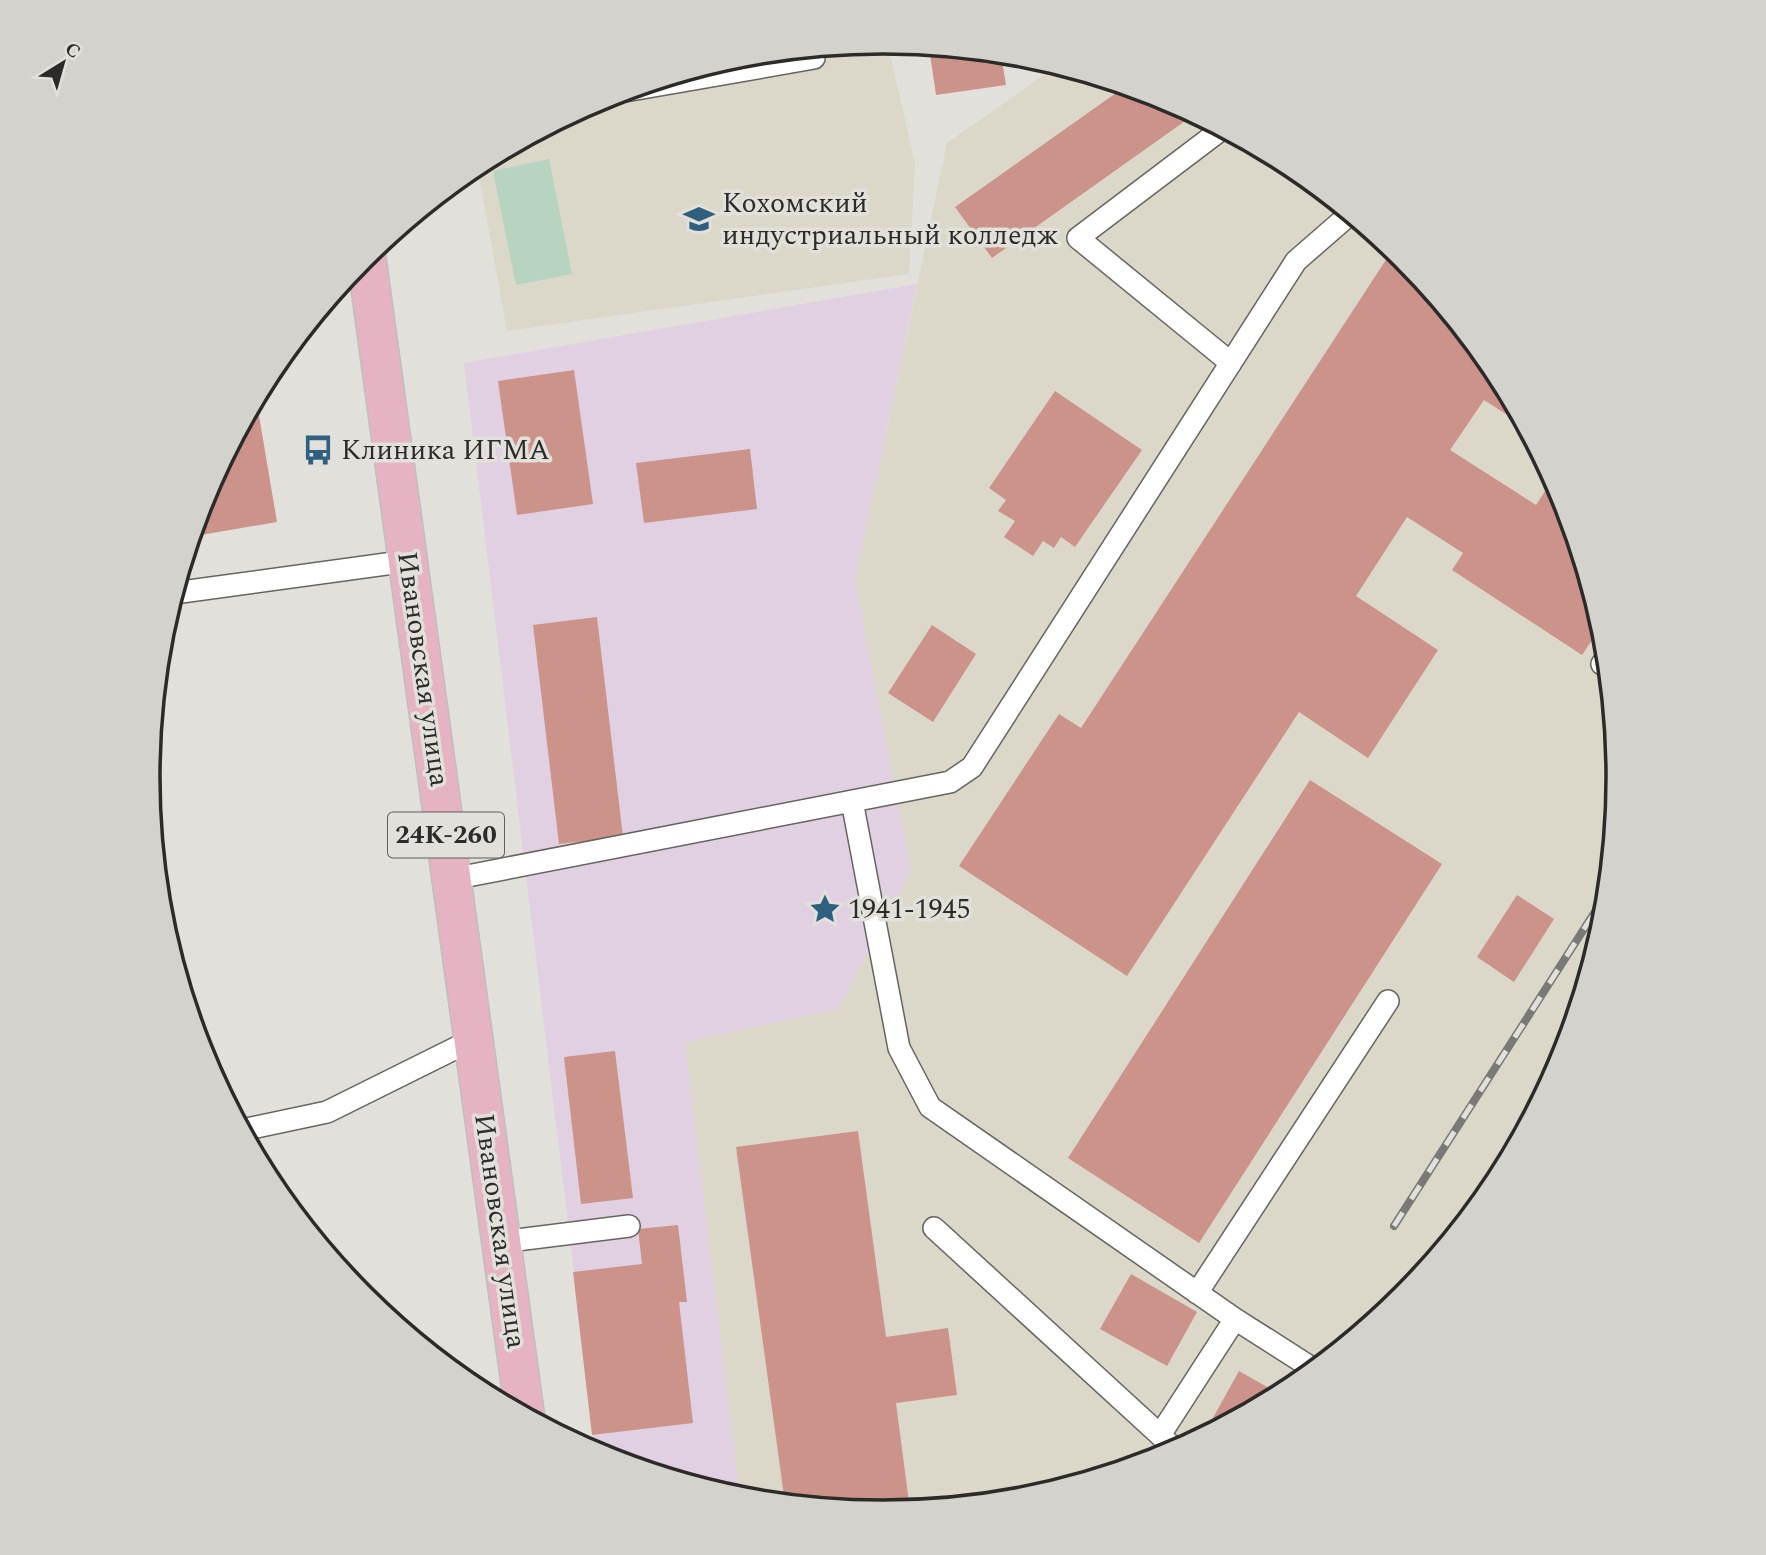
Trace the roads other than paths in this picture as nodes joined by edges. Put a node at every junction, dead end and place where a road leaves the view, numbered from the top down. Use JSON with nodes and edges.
{"nodes":[{"id":1,"x":814,"y":58,"type":"dead end"},
{"id":2,"x":702,"y":78,"type":"edge"},
{"id":3,"x":1214,"y":135,"type":"edge"},
{"id":4,"x":1343,"y":220,"type":"edge"},
{"id":5,"x":368,"y":270,"type":"edge"},
{"id":6,"x":1231,"y":363,"type":"junction"},
{"id":7,"x":408,"y":561,"type":"junction"},
{"id":8,"x":184,"y":592,"type":"edge"},
{"id":9,"x":852,"y":801,"type":"junction"},
{"id":10,"x":452,"y":879,"type":"junction"},
{"id":11,"x":1388,"y":1001,"type":"dead end"},
{"id":12,"x":474,"y":1039,"type":"junction"},
{"id":13,"x":251,"y":1128,"type":"edge"},
{"id":14,"x":629,"y":1226,"type":"dead end"},
{"id":15,"x":934,"y":1228,"type":"dead end"},
{"id":16,"x":501,"y":1242,"type":"junction"},
{"id":17,"x":1198,"y":1293,"type":"junction"},
{"id":18,"x":1235,"y":1319,"type":"junction"},
{"id":19,"x":1305,"y":1364,"type":"edge"},
{"id":20,"x":524,"y":1405,"type":"edge"},
{"id":21,"x":1160,"y":1435,"type":"junction"},
{"id":22,"x":1168,"y":1443,"type":"edge"}],
"edges":[{"from":1,"to":2,"type":"lane"},
{"from":3,"to":6,"type":"lane"},
{"from":4,"to":6,"type":"lane"},
{"from":5,"to":7,"type":"main road","name":"Ивановская улица","number":"24К-260"},
{"from":6,"to":9,"type":"lane"},
{"from":7,"to":8,"type":"lane"},
{"from":7,"to":10,"type":"main road","name":"Ивановская улица","number":"24К-260"},
{"from":9,"to":10,"type":"lane"},
{"from":9,"to":17,"type":"lane"},
{"from":10,"to":12,"type":"main road","name":"Ивановская улица","number":"24К-260"},
{"from":11,"to":17,"type":"lane"},
{"from":12,"to":13,"type":"lane"},
{"from":12,"to":16,"type":"main road","name":"Ивановская улица","number":"24К-260"},
{"from":14,"to":16,"type":"lane"},
{"from":15,"to":21,"type":"lane"},
{"from":16,"to":20,"type":"main road","name":"Ивановская улица","number":"24К-260"},
{"from":17,"to":18,"type":"lane"},
{"from":18,"to":19,"type":"lane"},
{"from":18,"to":21,"type":"lane"},
{"from":21,"to":22,"type":"lane"}]}
